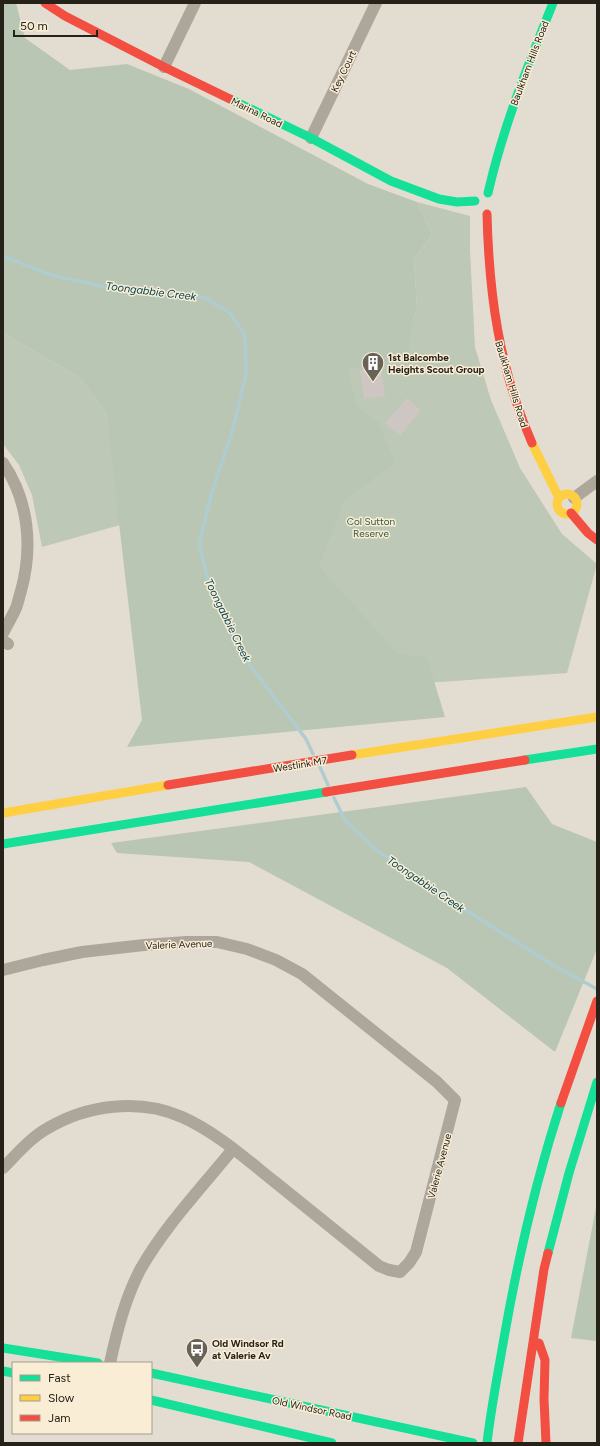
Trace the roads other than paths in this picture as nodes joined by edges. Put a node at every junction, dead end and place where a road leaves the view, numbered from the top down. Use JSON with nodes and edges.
{"nodes":[{"id":1,"x":45,"y":3,"type":"edge"},
{"id":2,"x":195,"y":3,"type":"edge"},
{"id":3,"x":376,"y":3,"type":"edge"},
{"id":4,"x":553,"y":3,"type":"edge"},
{"id":5,"x":164,"y":67,"type":"junction"},
{"id":6,"x":311,"y":138,"type":"junction"},
{"id":7,"x":488,"y":193,"type":"junction"},
{"id":8,"x":496,"y":200,"type":"dead end"},
{"id":9,"x":476,"y":201,"type":"junction"},
{"id":10,"x":3,"y":463,"type":"edge"},
{"id":11,"x":597,"y":482,"type":"edge"},
{"id":12,"x":559,"y":498,"type":"junction"},
{"id":13,"x":574,"y":498,"type":"junction"},
{"id":14,"x":571,"y":512,"type":"junction"},
{"id":15,"x":597,"y":540,"type":"edge"},
{"id":16,"x":4,"y":639,"type":"edge"},
{"id":17,"x":597,"y":717,"type":"edge"},
{"id":18,"x":597,"y":749,"type":"edge"},
{"id":19,"x":3,"y":813,"type":"edge"},
{"id":20,"x":3,"y":844,"type":"edge"},
{"id":21,"x":3,"y":970,"type":"edge"},
{"id":22,"x":597,"y":1001,"type":"edge"},
{"id":23,"x":597,"y":1082,"type":"edge"},
{"id":24,"x":233,"y":1149,"type":"junction"},
{"id":25,"x":3,"y":1168,"type":"edge"},
{"id":26,"x":535,"y":1330,"type":"junction"},
{"id":27,"x":3,"y":1348,"type":"edge"},
{"id":28,"x":92,"y":1362,"type":"edge"},
{"id":29,"x":110,"y":1362,"type":"edge"},
{"id":30,"x":152,"y":1373,"type":"edge"},
{"id":31,"x":152,"y":1400,"type":"edge"},
{"id":32,"x":332,"y":1443,"type":"edge"},
{"id":33,"x":473,"y":1443,"type":"edge"},
{"id":34,"x":487,"y":1443,"type":"edge"},
{"id":35,"x":518,"y":1443,"type":"edge"},
{"id":36,"x":546,"y":1443,"type":"edge"}],
"edges":[{"from":1,"to":5,"type":"main road","name":"Marina Road"},
{"from":2,"to":5,"type":"street"},
{"from":3,"to":6,"type":"street","name":"Key Court"},
{"from":4,"to":7,"type":"main road","name":"Baulkham Hills Road"},
{"from":5,"to":6,"type":"main road","name":"Marina Road"},
{"from":6,"to":9,"type":"main road","name":"Marina Road"},
{"from":7,"to":8,"type":"main road"},
{"from":7,"to":9,"type":"main road"},
{"from":9,"to":12,"type":"main road","name":"Baulkham Hills Road"},
{"from":10,"to":16,"type":"street"},
{"from":11,"to":13,"type":"street"},
{"from":12,"to":13,"type":"main road"},
{"from":12,"to":14,"type":"main road"},
{"from":13,"to":14,"type":"main road"},
{"from":14,"to":15,"type":"main road"},
{"from":17,"to":19,"type":"main road","name":"Westlink M7"},
{"from":18,"to":20,"type":"main road"},
{"from":21,"to":24,"type":"street","name":"Valerie Avenue"},
{"from":22,"to":34,"type":"main road"},
{"from":23,"to":26,"type":"main road"},
{"from":24,"to":25,"type":"street"},
{"from":24,"to":29,"type":"street"},
{"from":26,"to":35,"type":"main road"},
{"from":26,"to":36,"type":"main road"},
{"from":27,"to":28,"type":"main road"},
{"from":30,"to":33,"type":"main road","name":"Old Windsor Road"},
{"from":31,"to":32,"type":"main road"}]}
